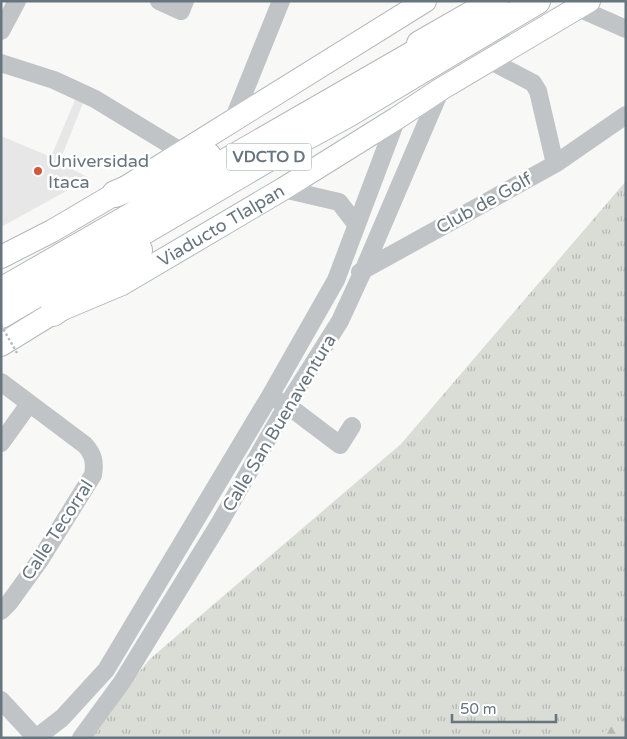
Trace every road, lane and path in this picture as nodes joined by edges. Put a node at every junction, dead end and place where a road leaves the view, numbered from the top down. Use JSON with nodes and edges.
{"nodes":[{"id":1,"x":16,"y":1,"type":"edge"},
{"id":2,"x":159,"y":1,"type":"edge"},
{"id":3,"x":185,"y":1,"type":"edge"},
{"id":4,"x":296,"y":1,"type":"edge"},
{"id":5,"x":425,"y":1,"type":"edge"},
{"id":6,"x":469,"y":1,"type":"edge"},
{"id":7,"x":495,"y":1,"type":"edge"},
{"id":8,"x":506,"y":1,"type":"edge"},
{"id":9,"x":529,"y":1,"type":"edge"},
{"id":10,"x":537,"y":1,"type":"edge"},
{"id":11,"x":574,"y":3,"type":"edge"},
{"id":12,"x":279,"y":6,"type":"edge"},
{"id":13,"x":626,"y":29,"type":"edge"},
{"id":14,"x":1,"y":31,"type":"edge"},
{"id":15,"x":489,"y":60,"type":"junction"},
{"id":16,"x":1,"y":63,"type":"edge"},
{"id":17,"x":429,"y":87,"type":"junction"},
{"id":18,"x":342,"y":89,"type":"junction"},
{"id":19,"x":346,"y":115,"type":"junction"},
{"id":20,"x":626,"y":115,"type":"edge"},
{"id":21,"x":397,"y":118,"type":"junction"},
{"id":22,"x":234,"y":120,"type":"junction"},
{"id":23,"x":288,"y":134,"type":"junction"},
{"id":24,"x":182,"y":152,"type":"junction"},
{"id":25,"x":555,"y":164,"type":"junction"},
{"id":26,"x":283,"y":188,"type":"junction"},
{"id":27,"x":115,"y":194,"type":"junction"},
{"id":28,"x":356,"y":224,"type":"junction"},
{"id":29,"x":1,"y":257,"type":"edge"},
{"id":30,"x":363,"y":271,"type":"junction"},
{"id":31,"x":336,"y":280,"type":"junction"},
{"id":32,"x":1,"y":290,"type":"edge"},
{"id":33,"x":1,"y":309,"type":"edge"},
{"id":34,"x":53,"y":313,"type":"junction"},
{"id":35,"x":1,"y":315,"type":"edge"},
{"id":36,"x":1,"y":325,"type":"edge"},
{"id":37,"x":9,"y":349,"type":"edge"},
{"id":38,"x":1,"y":382,"type":"edge"},
{"id":39,"x":270,"y":396,"type":"junction"},
{"id":40,"x":30,"y":404,"type":"junction"},
{"id":41,"x":288,"y":405,"type":"junction"},
{"id":42,"x":352,"y":426,"type":"dead end"},
{"id":43,"x":1,"y":443,"type":"edge"},
{"id":44,"x":1,"y":611,"type":"edge"},
{"id":45,"x":1,"y":700,"type":"edge"},
{"id":46,"x":36,"y":738,"type":"edge"},
{"id":47,"x":81,"y":738,"type":"edge"}],
"edges":[{"from":1,"to":14,"type":"street"},
{"from":2,"to":3,"type":"street"},
{"from":4,"to":12,"type":"street"},
{"from":5,"to":22,"type":"main road"},
{"from":6,"to":18,"type":"highway"},
{"from":7,"to":18,"type":"highway","name":"Viaducto Tlalpan","number":"VDCTO D"},
{"from":8,"to":32,"type":"highway"},
{"from":9,"to":33,"type":"highway"},
{"from":10,"to":19,"type":"highway","name":"Viaducto Tlalpan","number":"VDCTO D"},
{"from":11,"to":13,"type":"street"},
{"from":11,"to":15,"type":"main road","name":"Viaducto Tlalpan"},
{"from":11,"to":17,"type":"highway"},
{"from":12,"to":22,"type":"street"},
{"from":15,"to":17,"type":"main road","name":"Viaducto Tlalpan"},
{"from":15,"to":25,"type":"street"},
{"from":16,"to":24,"type":"street"},
{"from":17,"to":19,"type":"highway"},
{"from":17,"to":21,"type":"main road","name":"Viaducto Tlalpan"},
{"from":17,"to":30,"type":"street","name":"Calle San Buenaventura"},
{"from":18,"to":23,"type":"highway","name":"Viaducto Tlalpan","number":"VDCTO D"},
{"from":19,"to":23,"type":"highway","name":"Viaducto Tlalpan","number":"VDCTO D"},
{"from":20,"to":25,"type":"street","name":"Club de Golf"},
{"from":21,"to":26,"type":"main road","name":"Viaducto Tlalpan"},
{"from":21,"to":28,"type":"street","name":"Calle San Buenaventura"},
{"from":22,"to":24,"type":"main road"},
{"from":23,"to":27,"type":"highway"},
{"from":23,"to":32,"type":"highway","name":"Viaducto Tlalpan","number":"VDCTO D"},
{"from":23,"to":34,"type":"highway"},
{"from":23,"to":35,"type":"highway","name":"Viaducto Tlalpan","number":"VDCTO D"},
{"from":24,"to":27,"type":"main road"},
{"from":25,"to":30,"type":"street","name":"Club de Golf"},
{"from":26,"to":28,"type":"street"},
{"from":26,"to":34,"type":"main road","name":"Viaducto Tlalpan"},
{"from":27,"to":29,"type":"main road"},
{"from":28,"to":31,"type":"street","name":"Calle San Buenaventura"},
{"from":30,"to":31,"type":"street","name":"Club de Golf"},
{"from":30,"to":41,"type":"street","name":"Calle San Buenaventura"},
{"from":31,"to":39,"type":"street","name":"Calle San Buenaventura"},
{"from":34,"to":37,"type":"main road","name":"Viaducto Tlalpan"},
{"from":36,"to":37,"type":"path","bridge":true},
{"from":38,"to":40,"type":"street"},
{"from":39,"to":41,"type":"street"},
{"from":39,"to":46,"type":"street","name":"Calle San Buenaventura"},
{"from":40,"to":43,"type":"street"},
{"from":40,"to":44,"type":"street","name":"Calle Tecorral"},
{"from":41,"to":42,"type":"street"},
{"from":41,"to":47,"type":"street","name":"Calle San Buenaventura"},
{"from":45,"to":46,"type":"street","name":"Calle San Buenaventura"}]}
